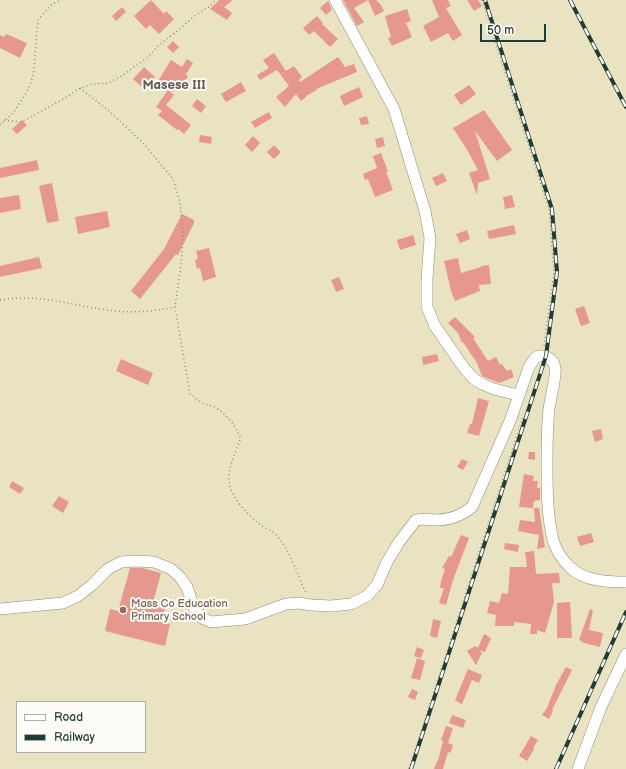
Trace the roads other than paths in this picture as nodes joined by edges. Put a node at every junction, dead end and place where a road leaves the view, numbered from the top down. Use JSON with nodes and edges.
{"nodes":[{"id":1,"x":335,"y":0,"type":"edge"},
{"id":2,"x":518,"y":395,"type":"junction"},
{"id":3,"x":626,"y":582,"type":"edge"},
{"id":4,"x":0,"y":609,"type":"edge"},
{"id":5,"x":626,"y":654,"type":"edge"},
{"id":6,"x":578,"y":769,"type":"edge"}],
"edges":[{"from":1,"to":2,"type":"street"},
{"from":2,"to":3,"type":"street"},
{"from":2,"to":4,"type":"street"},
{"from":5,"to":6,"type":"street"}]}
